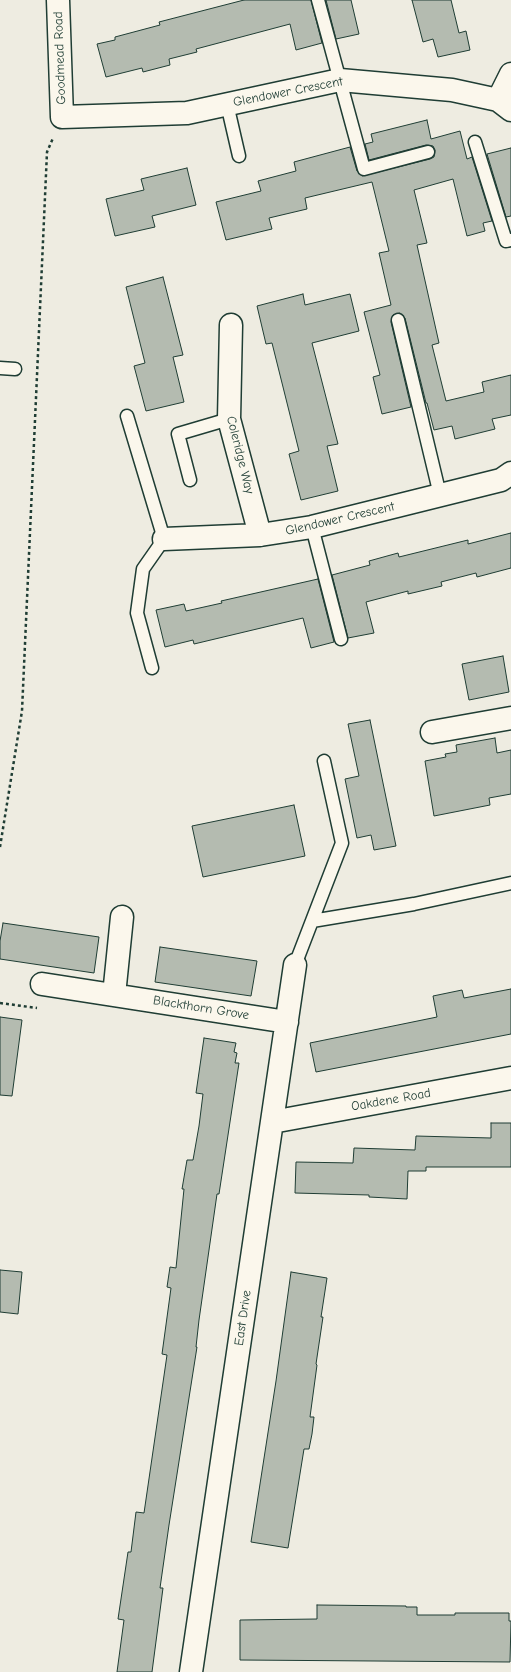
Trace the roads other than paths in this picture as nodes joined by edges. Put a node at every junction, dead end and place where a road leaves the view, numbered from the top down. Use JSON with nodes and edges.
{"nodes":[{"id":1,"x":58,"y":0,"type":"edge"},
{"id":2,"x":318,"y":0,"type":"edge"},
{"id":3,"x":511,"y":74,"type":"edge"},
{"id":4,"x":340,"y":80,"type":"junction"},
{"id":5,"x":227,"y":104,"type":"junction"},
{"id":6,"x":504,"y":105,"type":"edge"},
{"id":7,"x":62,"y":117,"type":"joint"},
{"id":8,"x":475,"y":142,"type":"dead end"},
{"id":9,"x":428,"y":152,"type":"dead end"},
{"id":10,"x":239,"y":156,"type":"dead end"},
{"id":11,"x":511,"y":240,"type":"edge"},
{"id":12,"x":398,"y":320,"type":"dead end"},
{"id":13,"x":231,"y":325,"type":"dead end"},
{"id":14,"x":0,"y":368,"type":"edge"},
{"id":15,"x":15,"y":369,"type":"dead end"},
{"id":16,"x":127,"y":416,"type":"dead end"},
{"id":17,"x":229,"y":419,"type":"junction"},
{"id":18,"x":511,"y":473,"type":"edge"},
{"id":19,"x":190,"y":480,"type":"dead end"},
{"id":20,"x":440,"y":495,"type":"junction"},
{"id":21,"x":312,"y":527,"type":"junction"},
{"id":22,"x":260,"y":535,"type":"junction"},
{"id":23,"x":164,"y":539,"type":"junction"},
{"id":24,"x":341,"y":639,"type":"dead end"},
{"id":25,"x":152,"y":668,"type":"dead end"},
{"id":26,"x":511,"y":718,"type":"edge"},
{"id":27,"x":432,"y":732,"type":"dead end"},
{"id":28,"x":324,"y":761,"type":"dead end"},
{"id":29,"x":511,"y":883,"type":"edge"},
{"id":30,"x":122,"y":917,"type":"dead end"},
{"id":31,"x":312,"y":921,"type":"junction"},
{"id":32,"x":295,"y":965,"type":"joint"},
{"id":33,"x":42,"y":984,"type":"dead end"},
{"id":34,"x":114,"y":995,"type":"junction"},
{"id":35,"x":287,"y":1022,"type":"junction"},
{"id":36,"x":511,"y":1078,"type":"edge"},
{"id":37,"x":272,"y":1122,"type":"junction"},
{"id":38,"x":191,"y":1672,"type":"edge"}],
"edges":[{"from":1,"to":7,"type":"street","name":"Goodmead Road"},
{"from":2,"to":4,"type":"lane"},
{"from":3,"to":6,"type":"street"},
{"from":4,"to":5,"type":"street","name":"Glendower Crescent"},
{"from":4,"to":6,"type":"street","name":"Glendower Crescent"},
{"from":4,"to":9,"type":"lane"},
{"from":5,"to":7,"type":"street","name":"Glendower Crescent"},
{"from":5,"to":10,"type":"lane"},
{"from":8,"to":11,"type":"lane"},
{"from":12,"to":20,"type":"lane"},
{"from":13,"to":17,"type":"street","name":"Coleridge Way"},
{"from":14,"to":15,"type":"lane"},
{"from":16,"to":23,"type":"lane"},
{"from":17,"to":19,"type":"lane"},
{"from":17,"to":22,"type":"street","name":"Coleridge Way"},
{"from":18,"to":20,"type":"street","name":"Glendower Crescent"},
{"from":20,"to":21,"type":"street","name":"Glendower Crescent"},
{"from":21,"to":22,"type":"street","name":"Glendower Crescent"},
{"from":21,"to":24,"type":"lane"},
{"from":22,"to":23,"type":"street","name":"Glendower Crescent"},
{"from":23,"to":25,"type":"lane"},
{"from":26,"to":27,"type":"street"},
{"from":28,"to":31,"type":"lane"},
{"from":29,"to":31,"type":"lane"},
{"from":30,"to":34,"type":"street"},
{"from":31,"to":32,"type":"lane"},
{"from":32,"to":35,"type":"street","name":"East Drive"},
{"from":33,"to":34,"type":"street","name":"Blackthorn Grove"},
{"from":34,"to":35,"type":"street","name":"Blackthorn Grove"},
{"from":35,"to":37,"type":"street","name":"East Drive"},
{"from":36,"to":37,"type":"street","name":"Oakdene Road"},
{"from":37,"to":38,"type":"street","name":"East Drive"}]}
